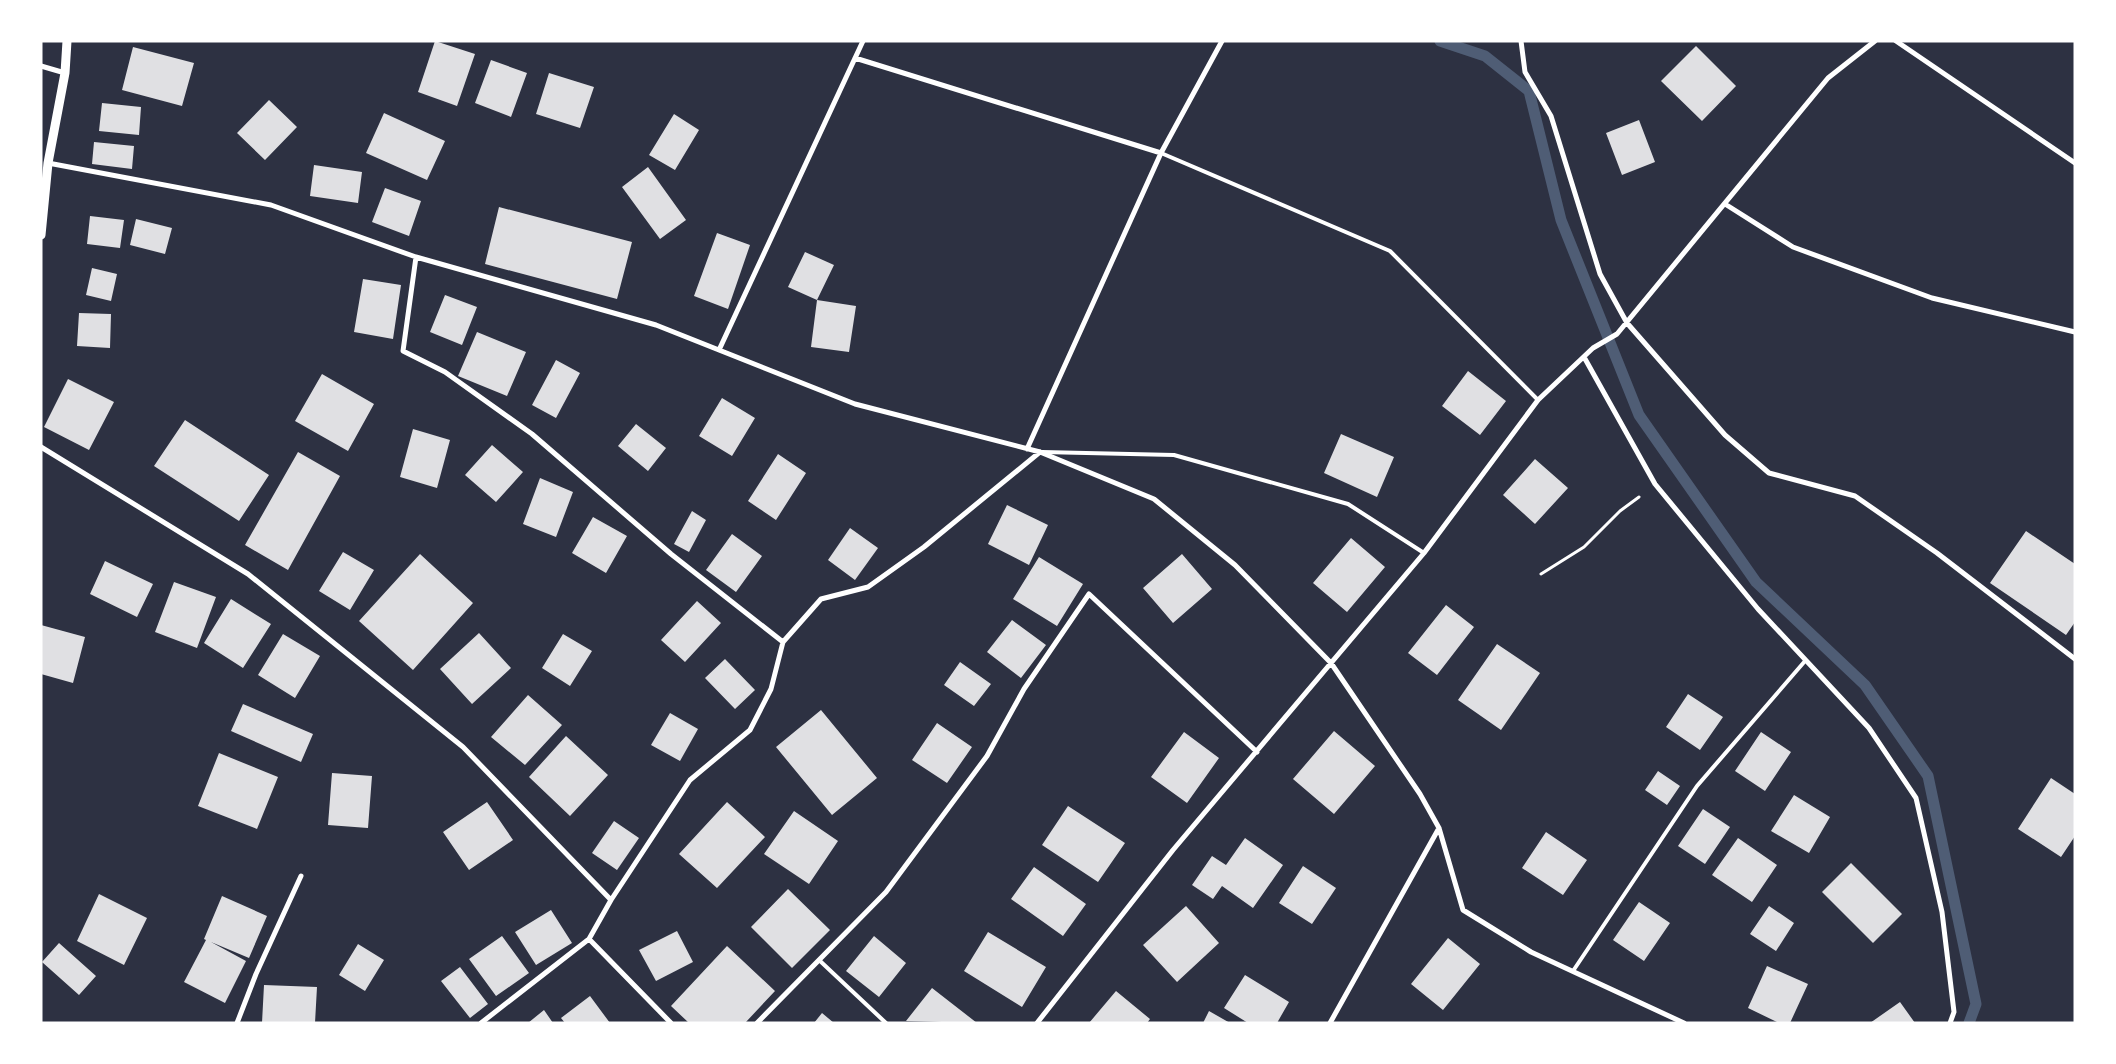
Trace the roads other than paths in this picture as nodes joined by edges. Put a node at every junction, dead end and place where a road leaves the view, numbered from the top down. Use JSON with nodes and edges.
{"nodes":[{"id":1,"x":67,"y":41,"type":"edge"},
{"id":2,"x":863,"y":41,"type":"edge"},
{"id":3,"x":1222,"y":41,"type":"edge"},
{"id":4,"x":1521,"y":41,"type":"edge"},
{"id":5,"x":1875,"y":41,"type":"edge"},
{"id":6,"x":1896,"y":41,"type":"edge"},
{"id":7,"x":855,"y":58,"type":"junction"},
{"id":8,"x":41,"y":66,"type":"edge"},
{"id":9,"x":65,"y":73,"type":"junction"},
{"id":10,"x":1161,"y":153,"type":"junction"},
{"id":11,"x":2075,"y":163,"type":"edge"},
{"id":12,"x":48,"y":164,"type":"junction"},
{"id":13,"x":1725,"y":204,"type":"junction"},
{"id":14,"x":41,"y":235,"type":"edge"},
{"id":15,"x":416,"y":257,"type":"junction"},
{"id":16,"x":1627,"y":323,"type":"junction"},
{"id":17,"x":2075,"y":332,"type":"edge"},
{"id":18,"x":719,"y":350,"type":"junction"},
{"id":19,"x":1584,"y":357,"type":"junction"},
{"id":20,"x":1538,"y":400,"type":"junction"},
{"id":21,"x":41,"y":447,"type":"edge"},
{"id":22,"x":1027,"y":448,"type":"junction"},
{"id":23,"x":1040,"y":452,"type":"junction"},
{"id":24,"x":1424,"y":553,"type":"junction"},
{"id":25,"x":782,"y":642,"type":"junction"},
{"id":26,"x":2075,"y":659,"type":"edge"},
{"id":27,"x":1805,"y":661,"type":"junction"},
{"id":28,"x":1331,"y":663,"type":"junction"},
{"id":29,"x":1257,"y":752,"type":"junction"},
{"id":30,"x":1439,"y":828,"type":"junction"},
{"id":31,"x":301,"y":876,"type":"dead end"},
{"id":32,"x":611,"y":900,"type":"junction"},
{"id":33,"x":589,"y":939,"type":"junction"},
{"id":34,"x":818,"y":960,"type":"junction"},
{"id":35,"x":1573,"y":971,"type":"junction"},
{"id":36,"x":237,"y":1023,"type":"edge"},
{"id":37,"x":481,"y":1023,"type":"edge"},
{"id":38,"x":671,"y":1023,"type":"edge"},
{"id":39,"x":757,"y":1023,"type":"edge"},
{"id":40,"x":886,"y":1023,"type":"edge"},
{"id":41,"x":1037,"y":1023,"type":"edge"},
{"id":42,"x":1330,"y":1023,"type":"edge"},
{"id":43,"x":1684,"y":1023,"type":"edge"},
{"id":44,"x":1950,"y":1023,"type":"edge"}],
"edges":[{"from":1,"to":9,"type":"street"},
{"from":2,"to":7,"type":"street"},
{"from":3,"to":10,"type":"street"},
{"from":4,"to":16,"type":"street"},
{"from":5,"to":13,"type":"street"},
{"from":6,"to":11,"type":"street"},
{"from":7,"to":10,"type":"street"},
{"from":7,"to":18,"type":"street"},
{"from":8,"to":9,"type":"street"},
{"from":9,"to":12,"type":"street"},
{"from":10,"to":20,"type":"lane"},
{"from":10,"to":22,"type":"street"},
{"from":12,"to":14,"type":"street"},
{"from":12,"to":15,"type":"street"},
{"from":13,"to":16,"type":"street"},
{"from":13,"to":17,"type":"street"},
{"from":15,"to":18,"type":"street"},
{"from":15,"to":25,"type":"street"},
{"from":16,"to":19,"type":"street"},
{"from":16,"to":26,"type":"street"},
{"from":18,"to":22,"type":"street"},
{"from":19,"to":20,"type":"street"},
{"from":19,"to":27,"type":"street"},
{"from":20,"to":24,"type":"street"},
{"from":21,"to":32,"type":"street"},
{"from":22,"to":23,"type":"street"},
{"from":23,"to":24,"type":"lane"},
{"from":23,"to":25,"type":"street"},
{"from":23,"to":28,"type":"street"},
{"from":24,"to":28,"type":"street"},
{"from":25,"to":32,"type":"street"},
{"from":27,"to":35,"type":"lane"},
{"from":27,"to":44,"type":"street"},
{"from":28,"to":29,"type":"street"},
{"from":28,"to":30,"type":"street"},
{"from":29,"to":34,"type":"street"},
{"from":29,"to":41,"type":"street"},
{"from":30,"to":35,"type":"street"},
{"from":30,"to":42,"type":"street"},
{"from":31,"to":36,"type":"street"},
{"from":32,"to":33,"type":"street"},
{"from":33,"to":37,"type":"street"},
{"from":33,"to":38,"type":"street"},
{"from":34,"to":39,"type":"street"},
{"from":34,"to":40,"type":"lane"},
{"from":35,"to":43,"type":"street"}]}
